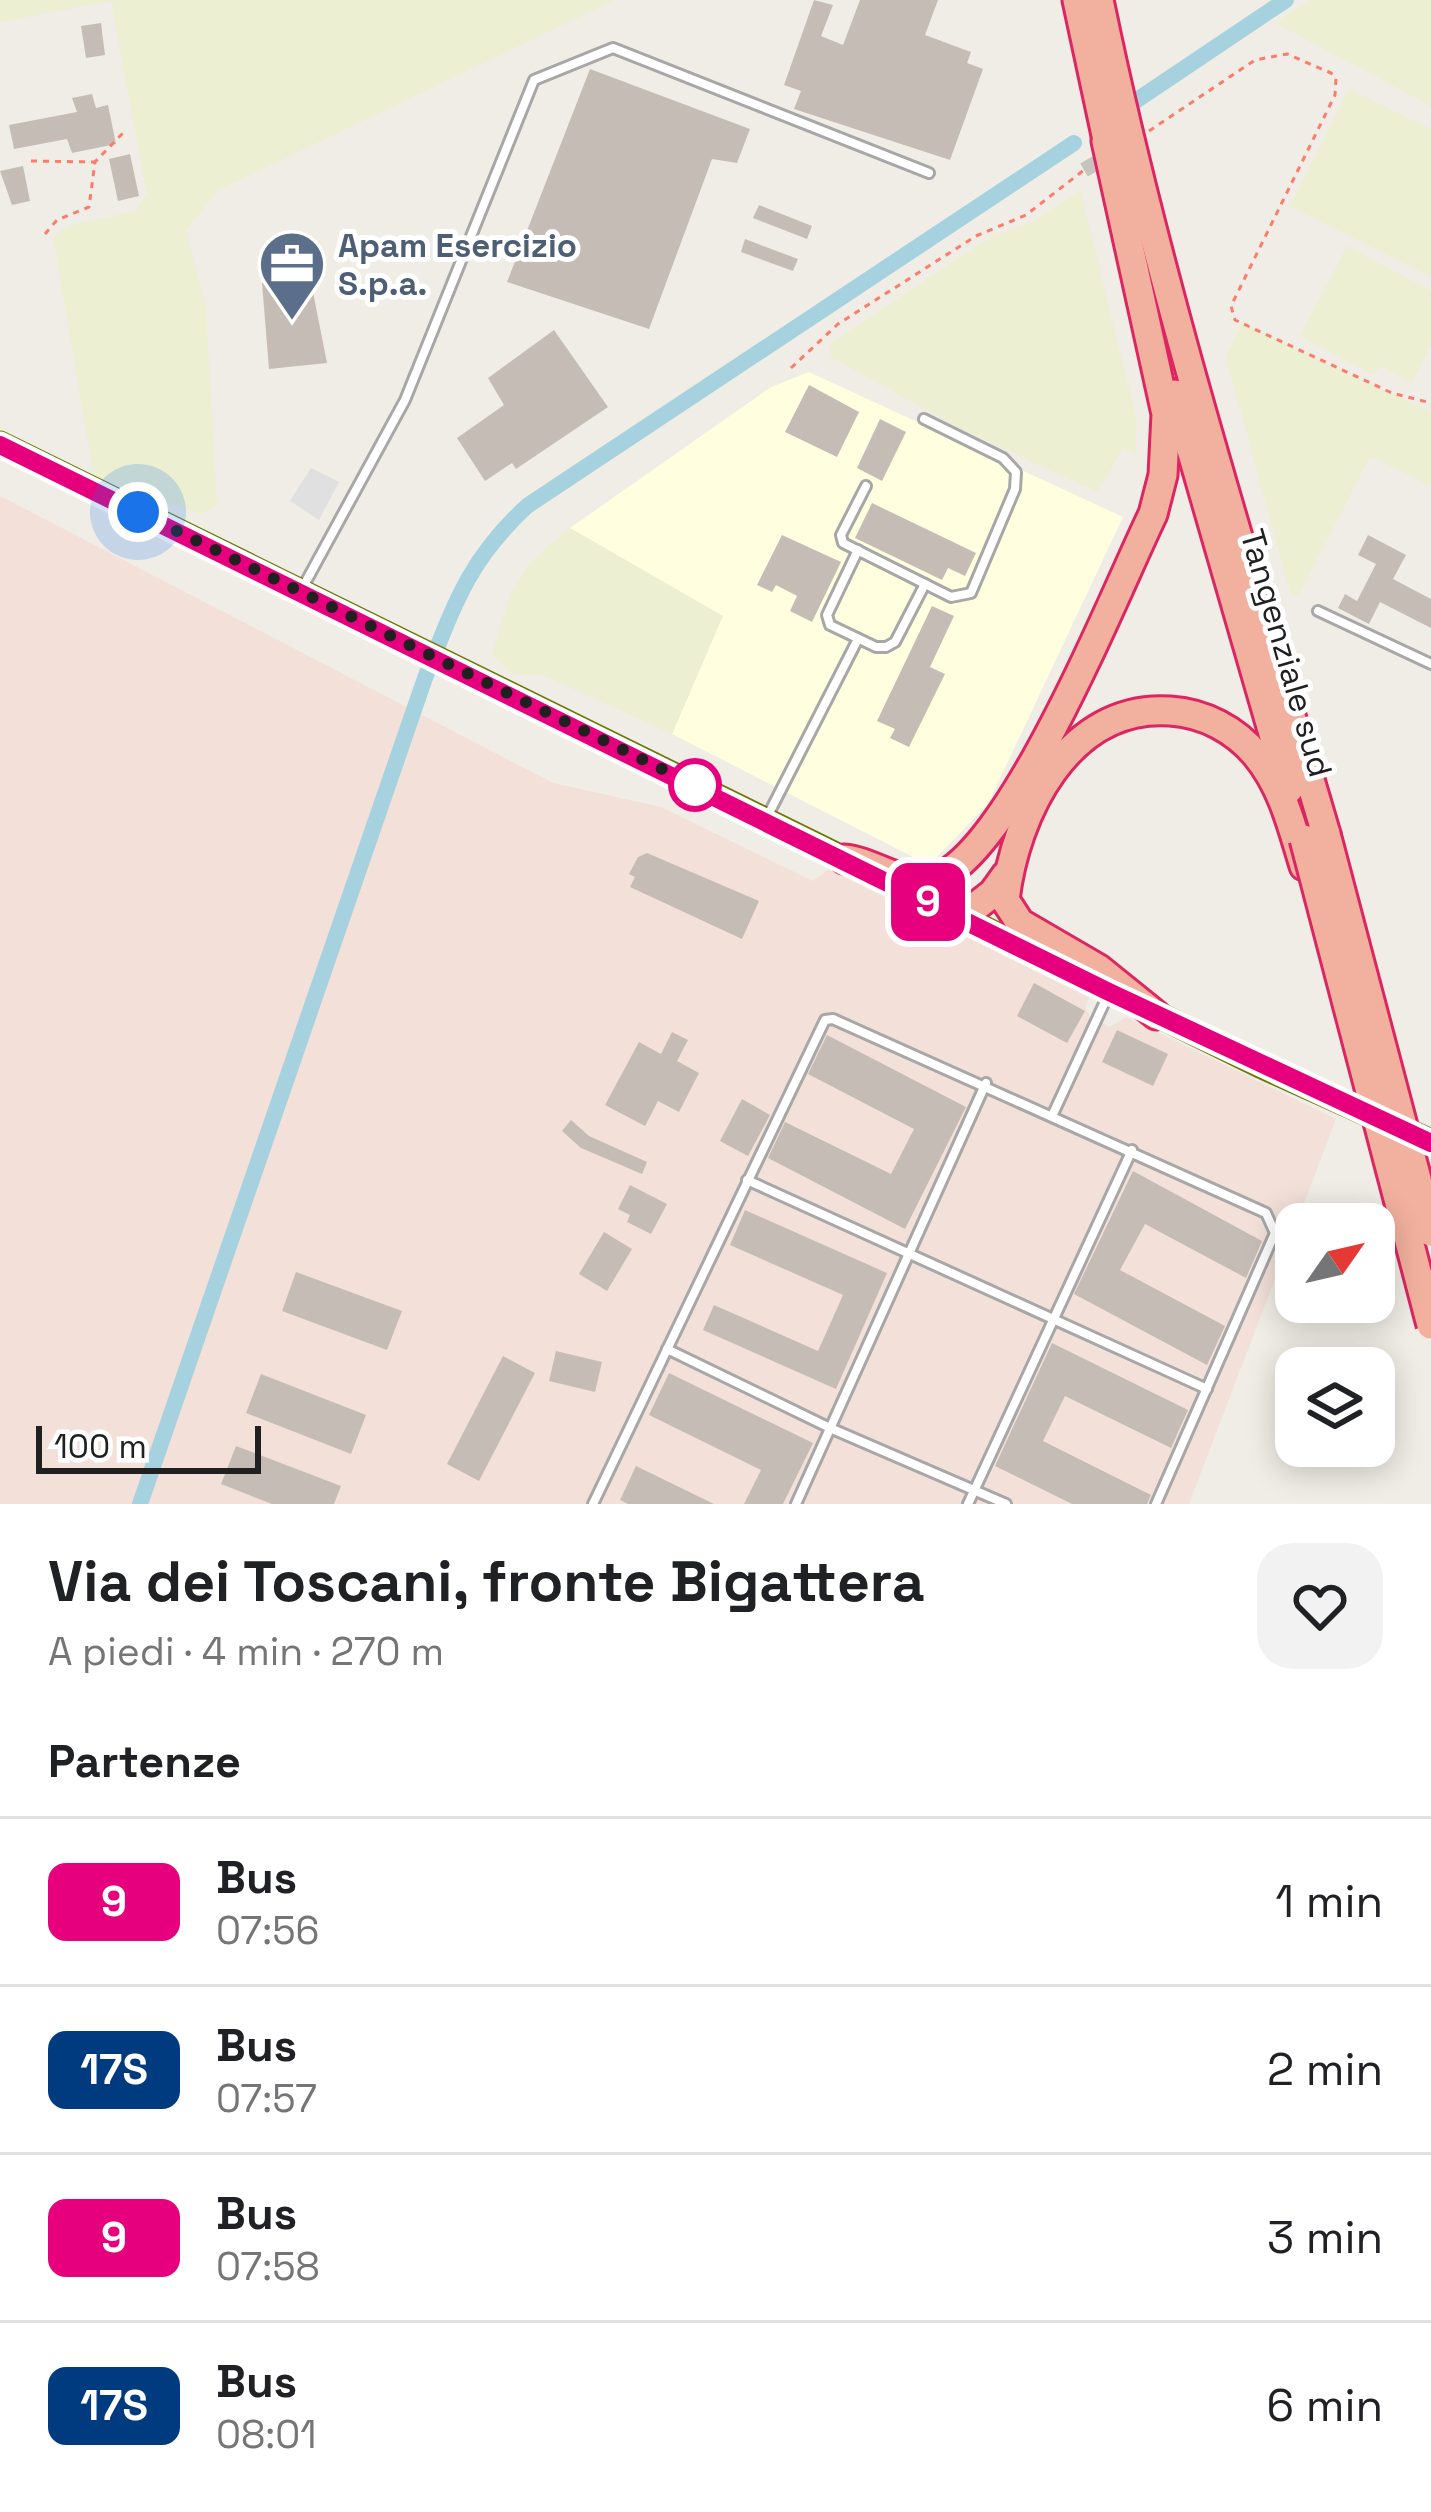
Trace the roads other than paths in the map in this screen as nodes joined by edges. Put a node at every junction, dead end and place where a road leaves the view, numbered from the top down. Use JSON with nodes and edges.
{"nodes":[{"id":1,"x":1077,"y":0,"type":"edge"},
{"id":2,"x":1099,"y":0,"type":"edge"},
{"id":3,"x":1106,"y":141,"type":"junction"},
{"id":4,"x":929,"y":173,"type":"dead end"},
{"id":5,"x":924,"y":419,"type":"dead end"},
{"id":6,"x":0,"y":445,"type":"edge"},
{"id":7,"x":866,"y":486,"type":"dead end"},
{"id":8,"x":858,"y":550,"type":"junction"},
{"id":9,"x":925,"y":584,"type":"junction"},
{"id":10,"x":301,"y":592,"type":"junction"},
{"id":11,"x":1318,"y":611,"type":"dead end"},
{"id":12,"x":858,"y":639,"type":"junction"},
{"id":13,"x":1431,"y":664,"type":"edge"},
{"id":14,"x":766,"y":820,"type":"junction"},
{"id":15,"x":1309,"y":838,"type":"junction"},
{"id":16,"x":974,"y":854,"type":"junction"},
{"id":17,"x":844,"y":859,"type":"junction"},
{"id":18,"x":1008,"y":872,"type":"junction"},
{"id":19,"x":961,"y":918,"type":"junction"},
{"id":20,"x":1109,"y":992,"type":"junction"},
{"id":21,"x":1156,"y":1015,"type":"junction"},
{"id":22,"x":986,"y":1083,"type":"junction"},
{"id":23,"x":1053,"y":1114,"type":"junction"},
{"id":24,"x":1431,"y":1142,"type":"edge"},
{"id":25,"x":1132,"y":1150,"type":"junction"},
{"id":26,"x":747,"y":1180,"type":"junction"},
{"id":27,"x":1431,"y":1232,"type":"edge"},
{"id":28,"x":909,"y":1254,"type":"junction"},
{"id":29,"x":1054,"y":1319,"type":"junction"},
{"id":30,"x":1431,"y":1325,"type":"edge"},
{"id":31,"x":667,"y":1349,"type":"junction"},
{"id":32,"x":1207,"y":1389,"type":"junction"},
{"id":33,"x":830,"y":1428,"type":"junction"},
{"id":34,"x":974,"y":1490,"type":"junction"},
{"id":35,"x":593,"y":1504,"type":"edge"},
{"id":36,"x":796,"y":1504,"type":"edge"},
{"id":37,"x":968,"y":1504,"type":"edge"},
{"id":38,"x":1006,"y":1504,"type":"edge"},
{"id":39,"x":1156,"y":1504,"type":"edge"}],
"edges":[{"from":1,"to":3,"type":"highway","name":"Tangenziale sud"},
{"from":2,"to":15,"type":"highway","name":"Tangenziale sud"},
{"from":3,"to":15,"type":"highway","name":"Tangenziale sud"},
{"from":3,"to":16,"type":"highway"},
{"from":4,"to":10,"type":"lane"},
{"from":5,"to":9,"type":"lane"},
{"from":6,"to":10,"type":"main road"},
{"from":7,"to":8,"type":"lane"},
{"from":8,"to":9,"type":"lane"},
{"from":8,"to":12,"type":"lane"},
{"from":9,"to":12,"type":"lane"},
{"from":10,"to":14,"type":"main road"},
{"from":11,"to":13,"type":"lane"},
{"from":12,"to":14,"type":"lane"},
{"from":14,"to":17,"type":"main road"},
{"from":15,"to":18,"type":"highway"},
{"from":15,"to":27,"type":"highway","name":"Tangenziale sud","bridge":true},
{"from":15,"to":30,"type":"highway","name":"Tangenziale sud","bridge":true},
{"from":16,"to":17,"type":"highway"},
{"from":16,"to":19,"type":"highway"},
{"from":17,"to":19,"type":"main road"},
{"from":18,"to":19,"type":"highway"},
{"from":18,"to":21,"type":"highway"},
{"from":19,"to":20,"type":"main road"},
{"from":20,"to":21,"type":"main road"},
{"from":20,"to":23,"type":"lane"},
{"from":21,"to":24,"type":"main road"},
{"from":22,"to":23,"type":"lane"},
{"from":22,"to":26,"type":"lane"},
{"from":22,"to":28,"type":"lane"},
{"from":23,"to":25,"type":"lane"},
{"from":25,"to":29,"type":"lane"},
{"from":25,"to":32,"type":"lane"},
{"from":26,"to":28,"type":"lane"},
{"from":26,"to":31,"type":"lane"},
{"from":28,"to":29,"type":"lane"},
{"from":28,"to":33,"type":"lane"},
{"from":29,"to":32,"type":"lane"},
{"from":29,"to":34,"type":"lane"},
{"from":31,"to":33,"type":"lane"},
{"from":31,"to":35,"type":"lane"},
{"from":32,"to":39,"type":"lane"},
{"from":33,"to":34,"type":"lane"},
{"from":33,"to":36,"type":"lane"},
{"from":34,"to":37,"type":"lane"},
{"from":34,"to":38,"type":"lane"}]}
